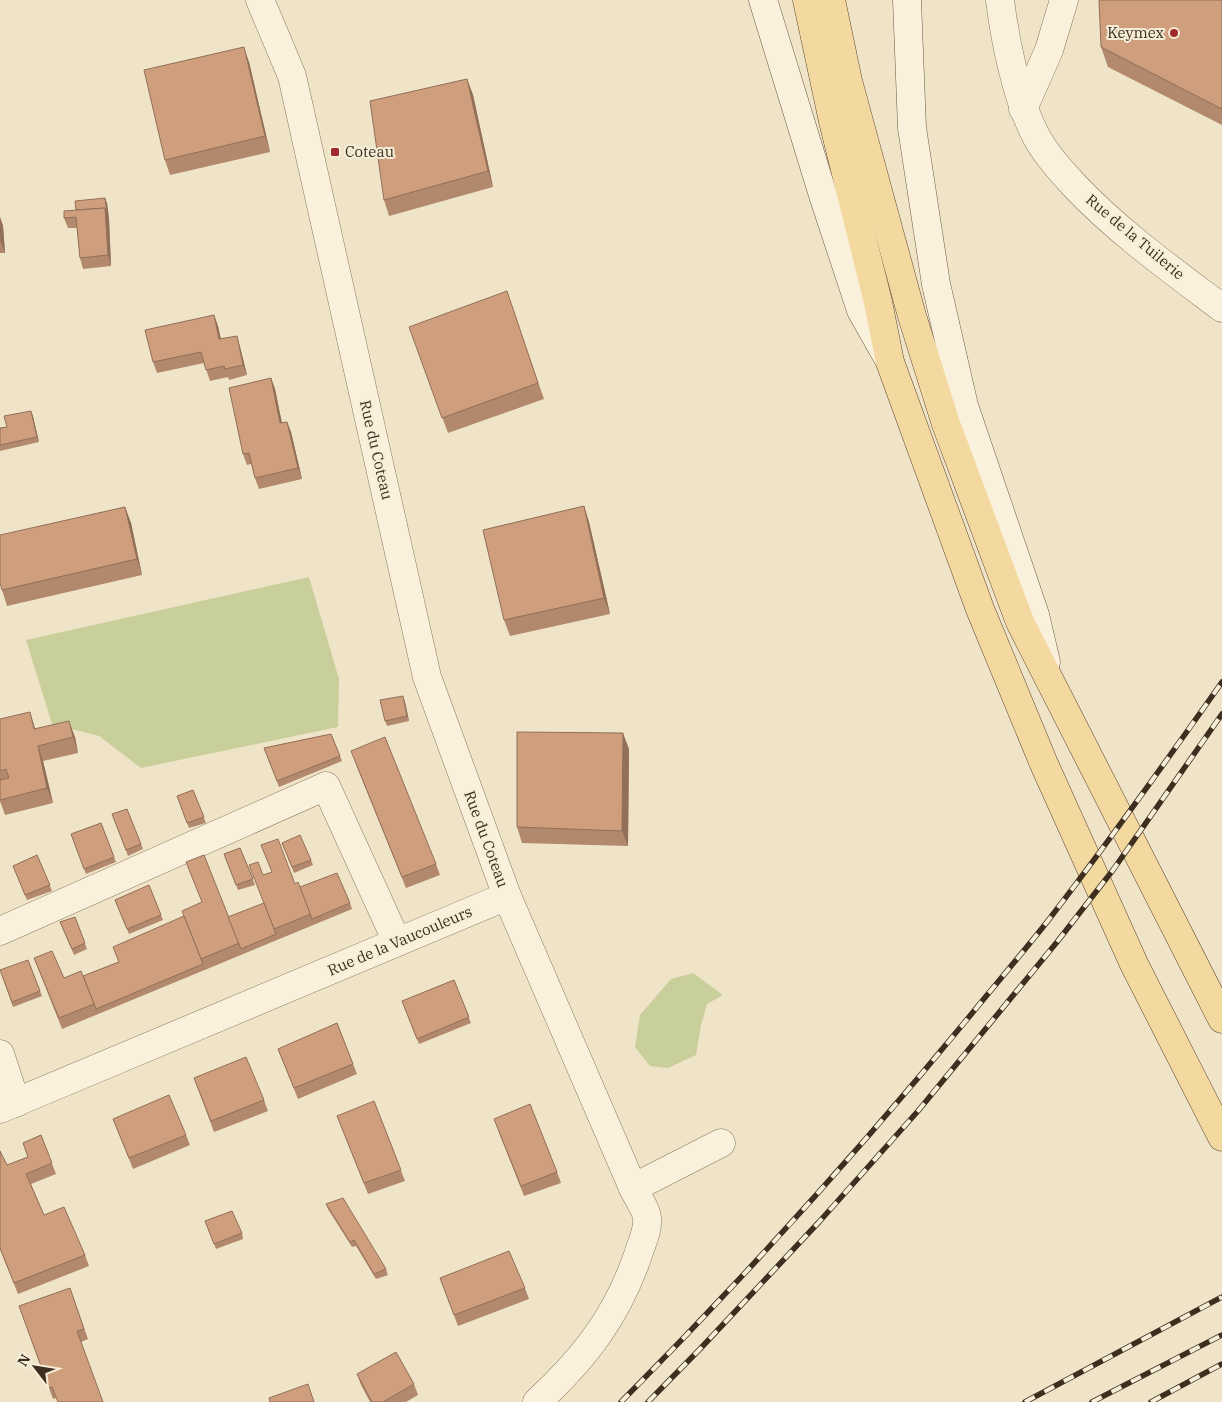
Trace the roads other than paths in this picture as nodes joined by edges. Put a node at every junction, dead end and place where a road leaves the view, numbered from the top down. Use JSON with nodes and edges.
{"nodes":[{"id":1,"x":260,"y":0,"type":"edge"},
{"id":2,"x":763,"y":0,"type":"edge"},
{"id":3,"x":807,"y":0,"type":"edge"},
{"id":4,"x":831,"y":0,"type":"edge"},
{"id":5,"x":907,"y":0,"type":"edge"},
{"id":6,"x":1000,"y":0,"type":"edge"},
{"id":7,"x":1064,"y":0,"type":"edge"},
{"id":8,"x":1023,"y":109,"type":"junction"},
{"id":9,"x":1221,"y":305,"type":"edge"},
{"id":10,"x":890,"y":362,"type":"junction"},
{"id":11,"x":1051,"y":682,"type":"junction"},
{"id":12,"x":507,"y":896,"type":"junction"},
{"id":13,"x":0,"y":931,"type":"edge"},
{"id":14,"x":397,"y":942,"type":"junction"},
{"id":15,"x":1222,"y":1019,"type":"edge"},
{"id":16,"x":0,"y":1054,"type":"edge"},
{"id":17,"x":8,"y":1106,"type":"edge"},
{"id":18,"x":1222,"y":1137,"type":"edge"},
{"id":19,"x":722,"y":1143,"type":"dead end"},
{"id":20,"x":633,"y":1188,"type":"junction"},
{"id":21,"x":537,"y":1402,"type":"edge"}],
"edges":[{"from":1,"to":12,"type":"street","name":"Rue du Coteau"},
{"from":2,"to":10,"type":"street"},
{"from":3,"to":10,"type":"main road"},
{"from":4,"to":11,"type":"main road"},
{"from":5,"to":11,"type":"street"},
{"from":6,"to":8,"type":"street","name":"Rue de la Tuilerie"},
{"from":7,"to":8,"type":"street"},
{"from":8,"to":9,"type":"street","name":"Rue de la Tuilerie"},
{"from":10,"to":18,"type":"main road"},
{"from":11,"to":15,"type":"main road"},
{"from":12,"to":14,"type":"street","name":"Rue de la Vaucouleurs"},
{"from":12,"to":20,"type":"street"},
{"from":13,"to":14,"type":"street"},
{"from":14,"to":17,"type":"street","name":"Rue de la Vaucouleurs"},
{"from":16,"to":17,"type":"street"},
{"from":19,"to":20,"type":"street"},
{"from":20,"to":21,"type":"street"}]}
